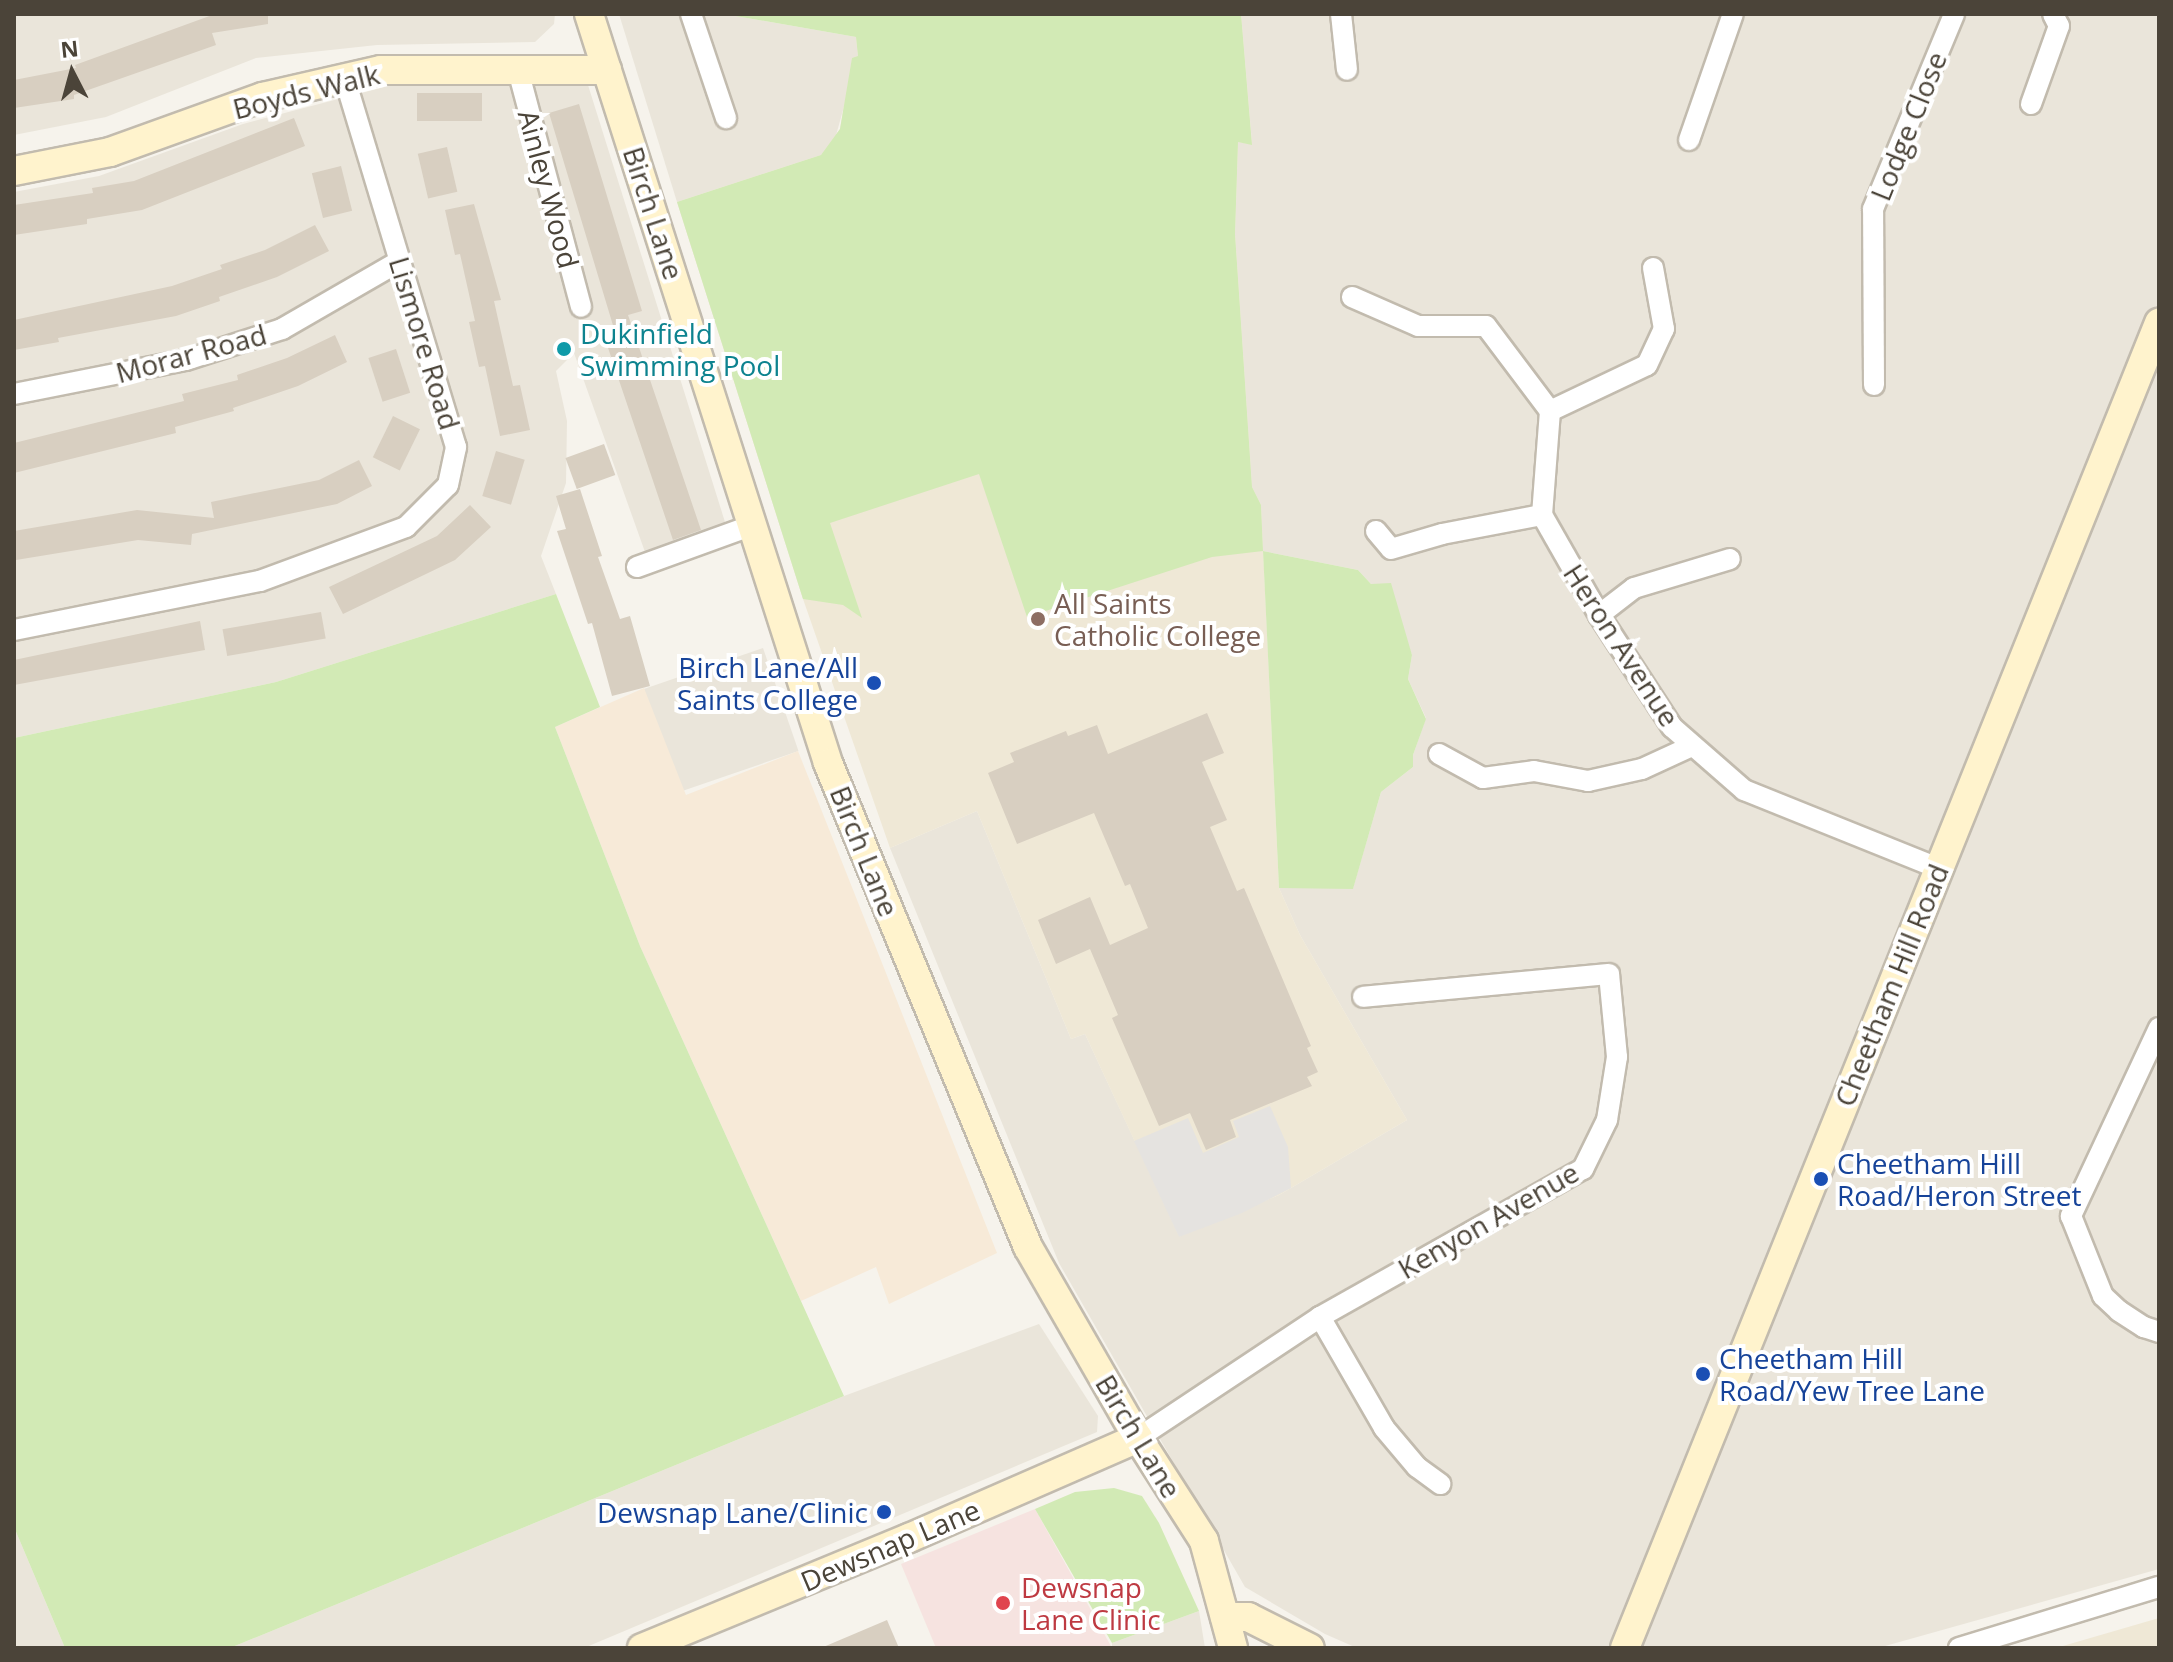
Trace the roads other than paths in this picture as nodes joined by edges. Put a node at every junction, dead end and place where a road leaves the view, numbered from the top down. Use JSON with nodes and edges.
{"nodes":[{"id":1,"x":589,"y":14,"type":"edge"},
{"id":2,"x":691,"y":14,"type":"edge"},
{"id":3,"x":1341,"y":14,"type":"edge"},
{"id":4,"x":1733,"y":14,"type":"edge"},
{"id":5,"x":1954,"y":14,"type":"edge"},
{"id":6,"x":2053,"y":14,"type":"edge"},
{"id":7,"x":518,"y":70,"type":"junction"},
{"id":8,"x":607,"y":70,"type":"junction"},
{"id":9,"x":1347,"y":70,"type":"dead end"},
{"id":10,"x":345,"y":79,"type":"junction"},
{"id":11,"x":2031,"y":104,"type":"dead end"},
{"id":12,"x":726,"y":118,"type":"dead end"},
{"id":13,"x":1689,"y":140,"type":"dead end"},
{"id":14,"x":14,"y":171,"type":"edge"},
{"id":15,"x":400,"y":261,"type":"junction"},
{"id":16,"x":1653,"y":268,"type":"dead end"},
{"id":17,"x":1352,"y":297,"type":"dead end"},
{"id":18,"x":581,"y":307,"type":"dead end"},
{"id":19,"x":2159,"y":323,"type":"edge"},
{"id":20,"x":1874,"y":385,"type":"dead end"},
{"id":21,"x":14,"y":394,"type":"edge"},
{"id":22,"x":1550,"y":411,"type":"junction"},
{"id":23,"x":1542,"y":515,"type":"junction"},
{"id":24,"x":753,"y":525,"type":"junction"},
{"id":25,"x":1376,"y":531,"type":"dead end"},
{"id":26,"x":1730,"y":559,"type":"dead end"},
{"id":27,"x":637,"y":567,"type":"dead end"},
{"id":28,"x":1599,"y":615,"type":"junction"},
{"id":29,"x":14,"y":630,"type":"edge"},
{"id":30,"x":1692,"y":746,"type":"junction"},
{"id":31,"x":1439,"y":754,"type":"dead end"},
{"id":32,"x":1938,"y":868,"type":"junction"},
{"id":33,"x":1363,"y":997,"type":"dead end"},
{"id":34,"x":2159,"y":1028,"type":"edge"},
{"id":35,"x":1320,"y":1317,"type":"junction"},
{"id":36,"x":2159,"y":1332,"type":"edge"},
{"id":37,"x":1138,"y":1438,"type":"junction"},
{"id":38,"x":1440,"y":1484,"type":"dead end"},
{"id":39,"x":2159,"y":1587,"type":"edge"},
{"id":40,"x":1225,"y":1617,"type":"junction"},
{"id":41,"x":642,"y":1648,"type":"edge"},
{"id":42,"x":1233,"y":1648,"type":"edge"},
{"id":43,"x":1310,"y":1648,"type":"edge"},
{"id":44,"x":1625,"y":1648,"type":"edge"},
{"id":45,"x":1959,"y":1648,"type":"edge"}],
"edges":[{"from":1,"to":8,"type":"main road","name":"Birch Lane"},
{"from":2,"to":12,"type":"street"},
{"from":3,"to":9,"type":"street"},
{"from":4,"to":13,"type":"street"},
{"from":5,"to":20,"type":"street","name":"Lodge Close"},
{"from":6,"to":11,"type":"street"},
{"from":7,"to":8,"type":"main road","name":"Boyds Walk"},
{"from":7,"to":10,"type":"main road","name":"Boyds Walk"},
{"from":7,"to":18,"type":"street","name":"Ainley Wood"},
{"from":8,"to":24,"type":"main road","name":"Birch Lane"},
{"from":10,"to":14,"type":"main road","name":"Boyds Walk"},
{"from":10,"to":15,"type":"street","name":"Lismore Road"},
{"from":15,"to":21,"type":"street","name":"Morar Road"},
{"from":15,"to":29,"type":"street","name":"Lismore Road"},
{"from":16,"to":22,"type":"street"},
{"from":17,"to":22,"type":"street"},
{"from":19,"to":32,"type":"main road","name":"Cheetham Hill Road"},
{"from":22,"to":23,"type":"street"},
{"from":23,"to":25,"type":"street"},
{"from":23,"to":28,"type":"street","name":"Heron Avenue"},
{"from":24,"to":27,"type":"street"},
{"from":24,"to":37,"type":"main road","name":"Birch Lane"},
{"from":26,"to":28,"type":"street"},
{"from":28,"to":30,"type":"street","name":"Heron Avenue"},
{"from":30,"to":31,"type":"street"},
{"from":30,"to":32,"type":"street","name":"Heron Avenue"},
{"from":32,"to":44,"type":"main road","name":"Cheetham Hill Road"},
{"from":33,"to":35,"type":"street","name":"Kenyon Avenue"},
{"from":34,"to":36,"type":"street"},
{"from":35,"to":37,"type":"street","name":"Kenyon Avenue"},
{"from":35,"to":38,"type":"street"},
{"from":37,"to":40,"type":"main road","name":"Birch Lane"},
{"from":37,"to":41,"type":"main road","name":"Dewsnap Lane"},
{"from":39,"to":45,"type":"street"},
{"from":40,"to":42,"type":"main road","name":"Birch Lane"},
{"from":40,"to":43,"type":"main road"}]}
